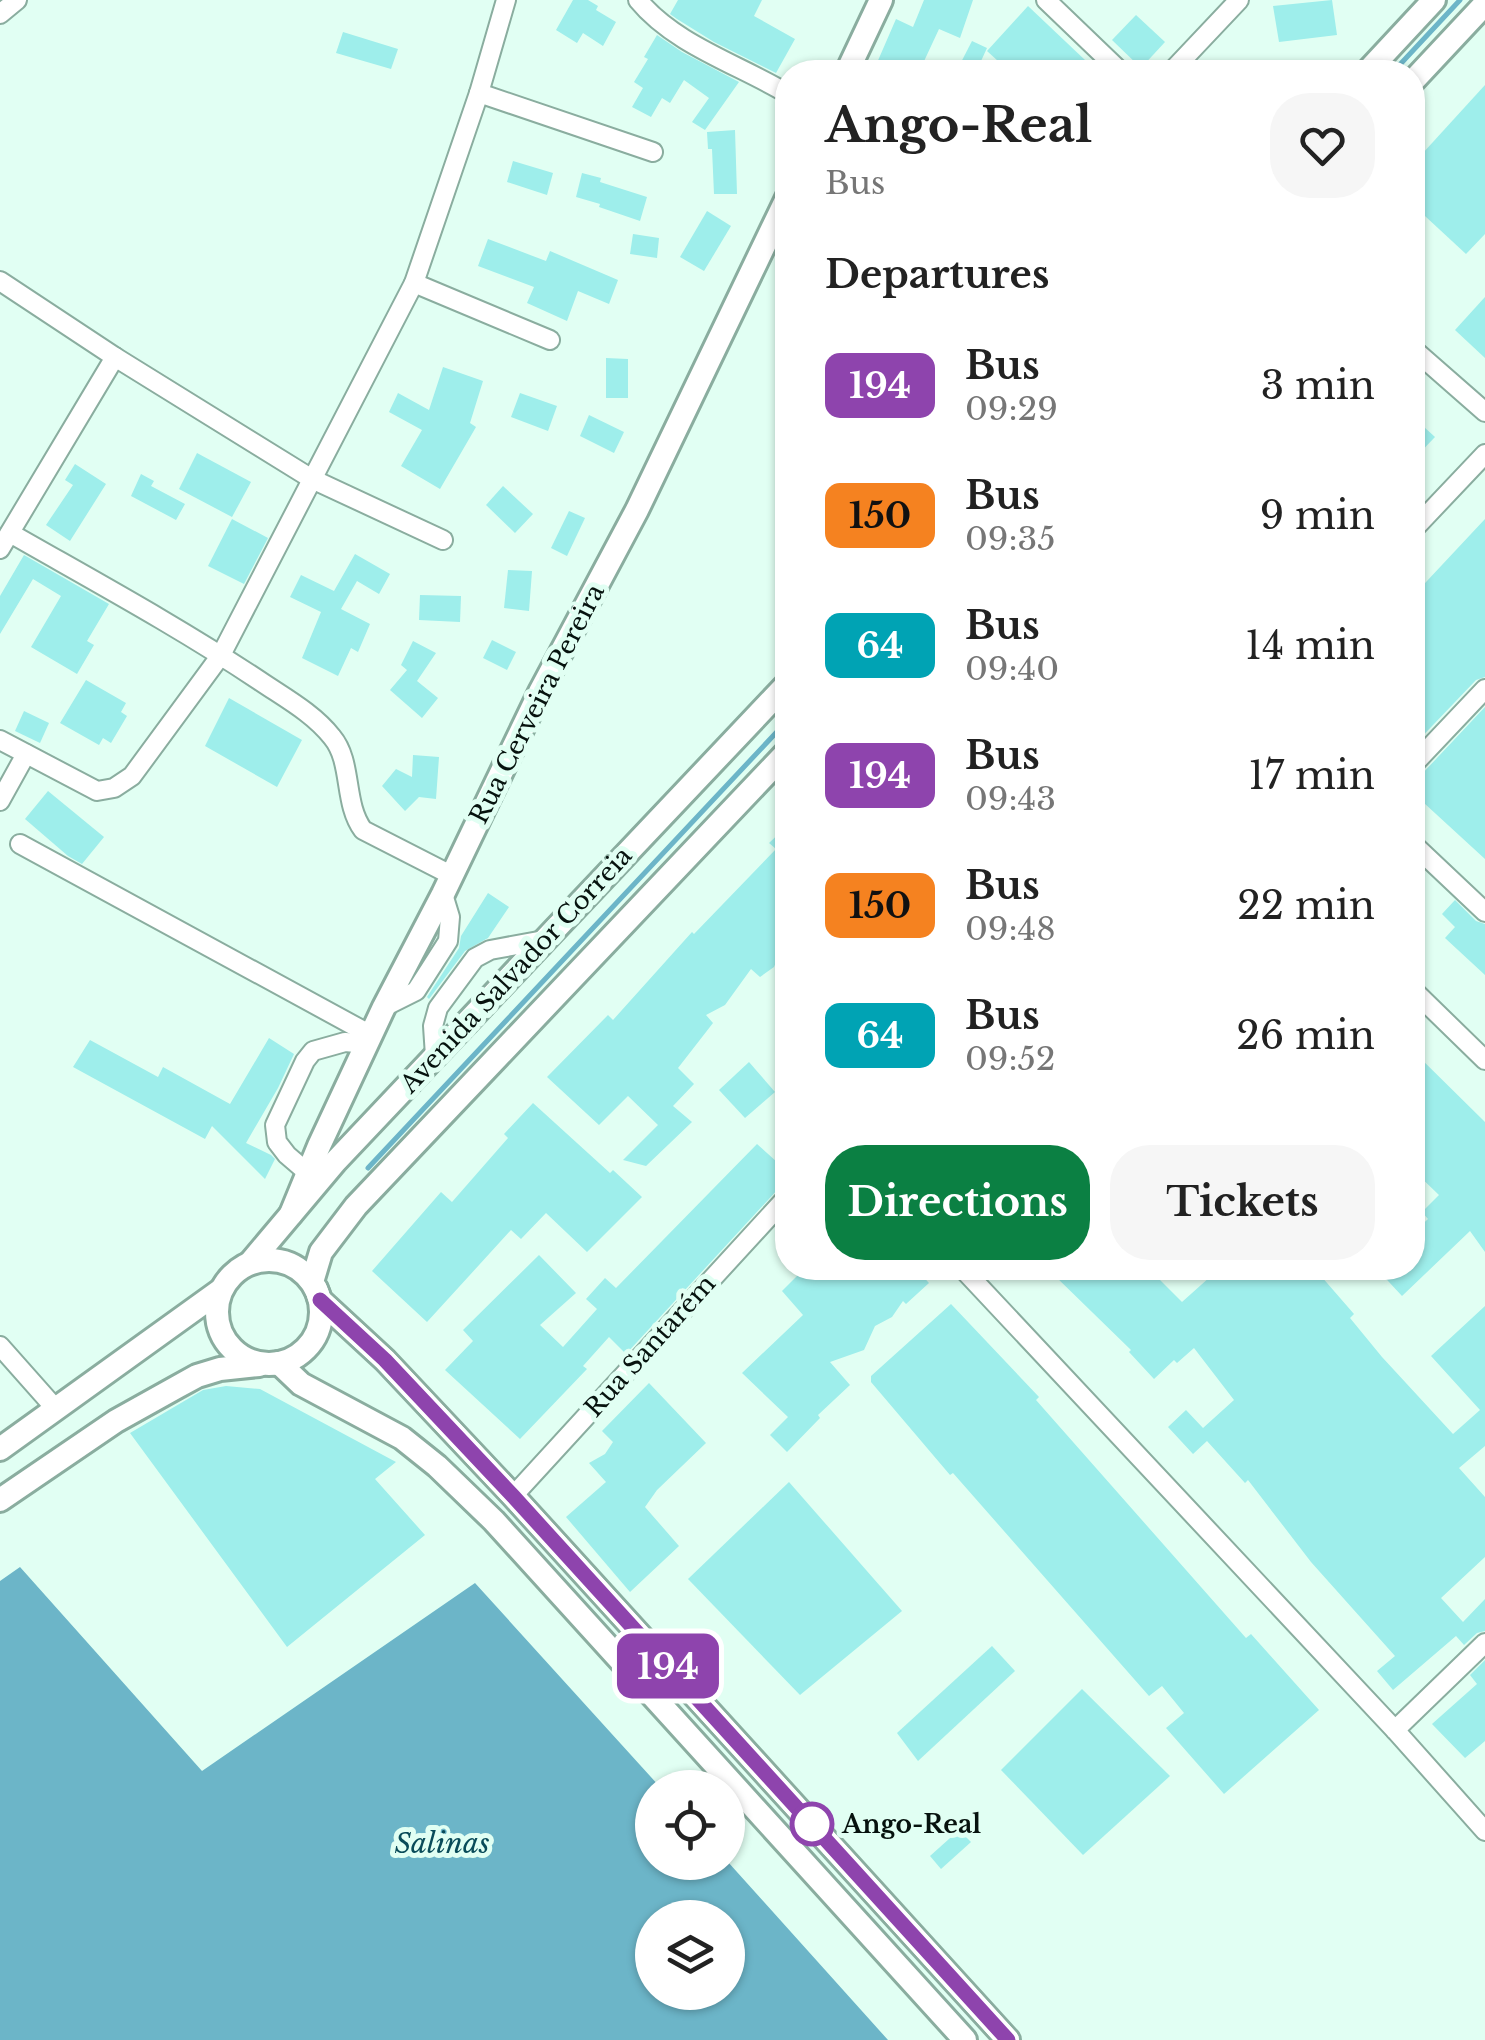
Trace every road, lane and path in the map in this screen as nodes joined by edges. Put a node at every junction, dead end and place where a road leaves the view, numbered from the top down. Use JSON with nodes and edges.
{"nodes":[{"id":1,"x":17,"y":0,"type":"edge"},
{"id":2,"x":506,"y":0,"type":"edge"},
{"id":3,"x":638,"y":0,"type":"edge"},
{"id":4,"x":881,"y":0,"type":"edge"},
{"id":5,"x":1046,"y":0,"type":"edge"},
{"id":6,"x":1239,"y":0,"type":"edge"},
{"id":7,"x":1434,"y":0,"type":"edge"},
{"id":8,"x":1485,"y":4,"type":"edge"},
{"id":9,"x":0,"y":14,"type":"edge"},
{"id":10,"x":853,"y":60,"type":"edge"},
{"id":11,"x":1108,"y":60,"type":"edge"},
{"id":12,"x":1182,"y":60,"type":"edge"},
{"id":13,"x":1379,"y":60,"type":"edge"},
{"id":14,"x":1425,"y":68,"type":"edge"},
{"id":15,"x":775,"y":87,"type":"edge"},
{"id":16,"x":479,"y":93,"type":"junction"},
{"id":17,"x":652,"y":152,"type":"dead end"},
{"id":18,"x":775,"y":223,"type":"edge"},
{"id":19,"x":0,"y":281,"type":"edge"},
{"id":20,"x":414,"y":283,"type":"junction"},
{"id":21,"x":550,"y":340,"type":"dead end"},
{"id":22,"x":115,"y":357,"type":"junction"},
{"id":23,"x":1425,"y":359,"type":"edge"},
{"id":24,"x":1485,"y":412,"type":"edge"},
{"id":25,"x":1485,"y":454,"type":"edge"},
{"id":26,"x":312,"y":479,"type":"junction"},
{"id":27,"x":1425,"y":517,"type":"edge"},
{"id":28,"x":443,"y":540,"type":"dead end"},
{"id":29,"x":5,"y":541,"type":"edge"},
{"id":30,"x":221,"y":655,"type":"junction"},
{"id":31,"x":1485,"y":690,"type":"edge"},
{"id":32,"x":775,"y":697,"type":"edge"},
{"id":33,"x":0,"y":740,"type":"edge"},
{"id":34,"x":1425,"y":752,"type":"edge"},
{"id":35,"x":26,"y":754,"type":"junction"},
{"id":36,"x":775,"y":765,"type":"edge"},
{"id":37,"x":0,"y":801,"type":"edge"},
{"id":38,"x":20,"y":844,"type":"dead end"},
{"id":39,"x":1425,"y":856,"type":"edge"},
{"id":40,"x":447,"y":885,"type":"junction"},
{"id":41,"x":1485,"y":912,"type":"edge"},
{"id":42,"x":544,"y":940,"type":"junction"},
{"id":43,"x":1425,"y":1001,"type":"edge"},
{"id":44,"x":369,"y":1040,"type":"junction"},
{"id":45,"x":435,"y":1056,"type":"junction"},
{"id":46,"x":1485,"y":1060,"type":"edge"},
{"id":47,"x":308,"y":1172,"type":"junction"},
{"id":48,"x":775,"y":1210,"type":"edge"},
{"id":49,"x":291,"y":1214,"type":"junction"},
{"id":50,"x":250,"y":1263,"type":"junction"},
{"id":51,"x":973,"y":1280,"type":"edge"},
{"id":52,"x":222,"y":1290,"type":"junction"},
{"id":53,"x":316,"y":1291,"type":"junction"},
{"id":54,"x":0,"y":1346,"type":"edge"},
{"id":55,"x":272,"y":1364,"type":"junction"},
{"id":56,"x":55,"y":1408,"type":"junction"},
{"id":57,"x":0,"y":1449,"type":"edge"},
{"id":58,"x":513,"y":1496,"type":"junction"},
{"id":59,"x":0,"y":1500,"type":"edge"},
{"id":60,"x":1485,"y":1643,"type":"edge"},
{"id":61,"x":1395,"y":1730,"type":"junction"},
{"id":62,"x":1485,"y":1831,"type":"edge"},
{"id":63,"x":965,"y":2040,"type":"edge"},
{"id":64,"x":1008,"y":2040,"type":"edge"}],
"edges":[{"from":1,"to":9,"type":"street"},
{"from":2,"to":16,"type":"street"},
{"from":3,"to":15,"type":"street"},
{"from":4,"to":10,"type":"main road"},
{"from":5,"to":11,"type":"street"},
{"from":6,"to":12,"type":"street"},
{"from":7,"to":13,"type":"main road"},
{"from":8,"to":14,"type":"main road"},
{"from":16,"to":17,"type":"street"},
{"from":16,"to":20,"type":"street"},
{"from":18,"to":40,"type":"main road","name":"Rua Cerveira Pereira"},
{"from":19,"to":22,"type":"street"},
{"from":20,"to":21,"type":"street"},
{"from":20,"to":26,"type":"street"},
{"from":22,"to":26,"type":"street"},
{"from":22,"to":29,"type":"street"},
{"from":23,"to":24,"type":"street"},
{"from":25,"to":27,"type":"street"},
{"from":26,"to":28,"type":"street"},
{"from":26,"to":30,"type":"street"},
{"from":29,"to":30,"type":"street"},
{"from":30,"to":35,"type":"street"},
{"from":30,"to":40,"type":"street"},
{"from":31,"to":34,"type":"street"},
{"from":32,"to":42,"type":"main road","name":"Avenida Salvador Correia"},
{"from":33,"to":35,"type":"street"},
{"from":35,"to":37,"type":"street"},
{"from":36,"to":53,"type":"main road","name":"Avenida Salvador Correia"},
{"from":38,"to":44,"type":"street"},
{"from":39,"to":41,"type":"street"},
{"from":40,"to":44,"type":"main road","name":"Rua Cerveira Pereira"},
{"from":42,"to":45,"type":"main road","name":"Avenida Salvador Correia"},
{"from":42,"to":45,"type":"street"},
{"from":43,"to":46,"type":"street"},
{"from":44,"to":47,"type":"main road","name":"Rua Cerveira Pereira"},
{"from":44,"to":47,"type":"street"},
{"from":45,"to":49,"type":"main road","name":"Avenida Salvador Correia"},
{"from":47,"to":49,"type":"main road","name":"Rua Cerveira Pereira"},
{"from":48,"to":58,"type":"street","name":"Rua Santarém"},
{"from":49,"to":50,"type":"main road","name":"Avenida Salvador Correia"},
{"from":50,"to":52,"type":"main road"},
{"from":50,"to":53,"type":"main road"},
{"from":51,"to":61,"type":"street"},
{"from":52,"to":55,"type":"main road"},
{"from":52,"to":56,"type":"main road"},
{"from":53,"to":55,"type":"main road"},
{"from":53,"to":58,"type":"main road"},
{"from":54,"to":56,"type":"street"},
{"from":55,"to":59,"type":"main road"},
{"from":55,"to":63,"type":"main road"},
{"from":56,"to":57,"type":"main road"},
{"from":58,"to":64,"type":"main road"},
{"from":60,"to":61,"type":"street"},
{"from":61,"to":62,"type":"street"}]}
